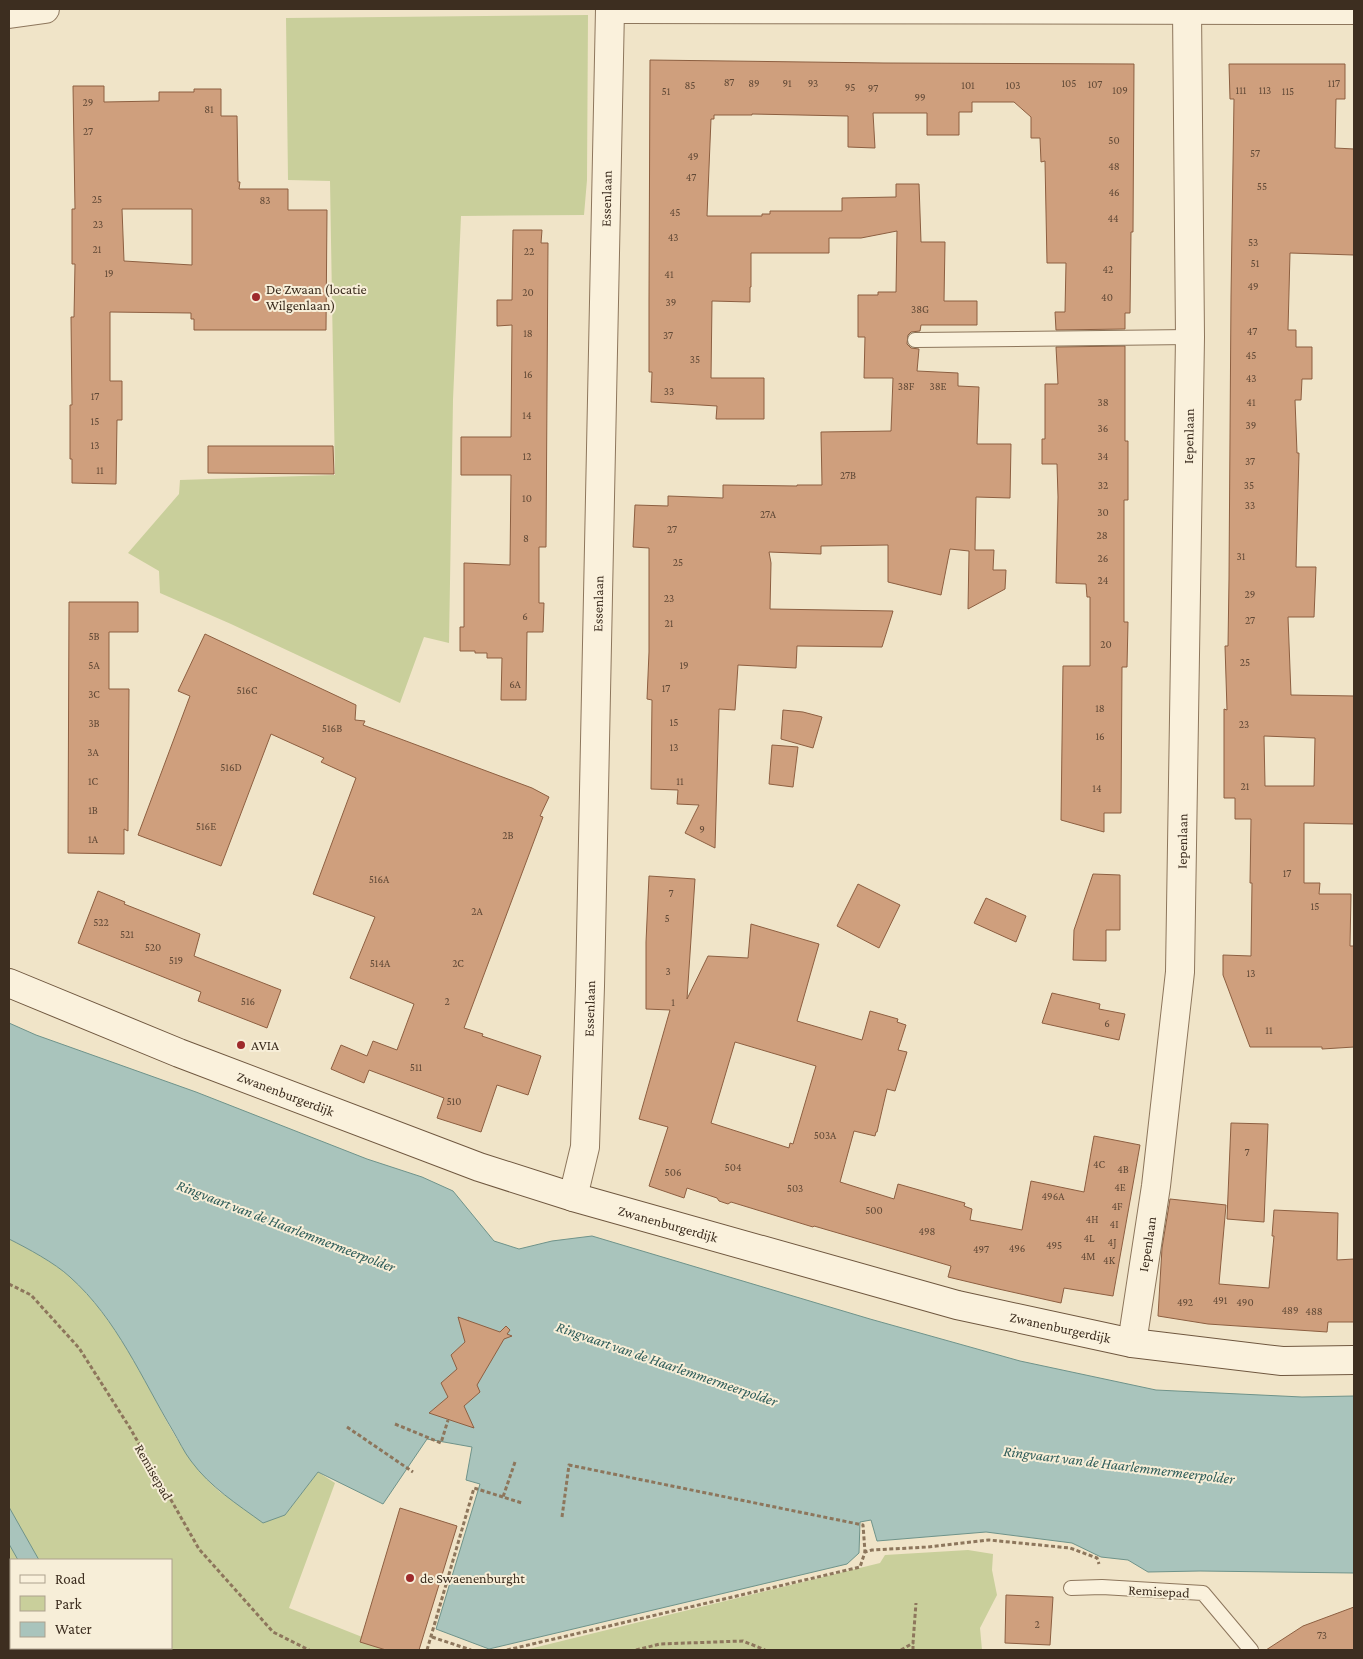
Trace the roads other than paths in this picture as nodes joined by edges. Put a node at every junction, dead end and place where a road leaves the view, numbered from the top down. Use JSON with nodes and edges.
{"nodes":[{"id":1,"x":45,"y":9,"type":"edge"},
{"id":2,"x":610,"y":9,"type":"edge"},
{"id":3,"x":624,"y":9,"type":"edge"},
{"id":4,"x":1187,"y":9,"type":"edge"},
{"id":5,"x":1354,"y":10,"type":"edge"},
{"id":6,"x":9,"y":14,"type":"edge"},
{"id":7,"x":1190,"y":337,"type":"junction"},
{"id":8,"x":915,"y":340,"type":"dead end"},
{"id":9,"x":9,"y":983,"type":"edge"},
{"id":10,"x":573,"y":1197,"type":"junction"},
{"id":11,"x":1132,"y":1343,"type":"junction"},
{"id":12,"x":1354,"y":1360,"type":"edge"},
{"id":13,"x":1071,"y":1588,"type":"dead end"},
{"id":14,"x":1251,"y":1650,"type":"edge"}],
"edges":[{"from":1,"to":6,"type":"street"},
{"from":2,"to":10,"type":"street","name":"Essenlaan"},
{"from":3,"to":4,"type":"street"},
{"from":4,"to":5,"type":"street"},
{"from":4,"to":7,"type":"street","name":"Iepenlaan"},
{"from":7,"to":8,"type":"lane"},
{"from":7,"to":11,"type":"street","name":"Iepenlaan"},
{"from":9,"to":10,"type":"street","name":"Zwanenburgerdijk"},
{"from":10,"to":11,"type":"street","name":"Zwanenburgerdijk"},
{"from":11,"to":12,"type":"street","name":"Zwanenburgerdijk"},
{"from":13,"to":14,"type":"lane","name":"Remisepad"}]}
